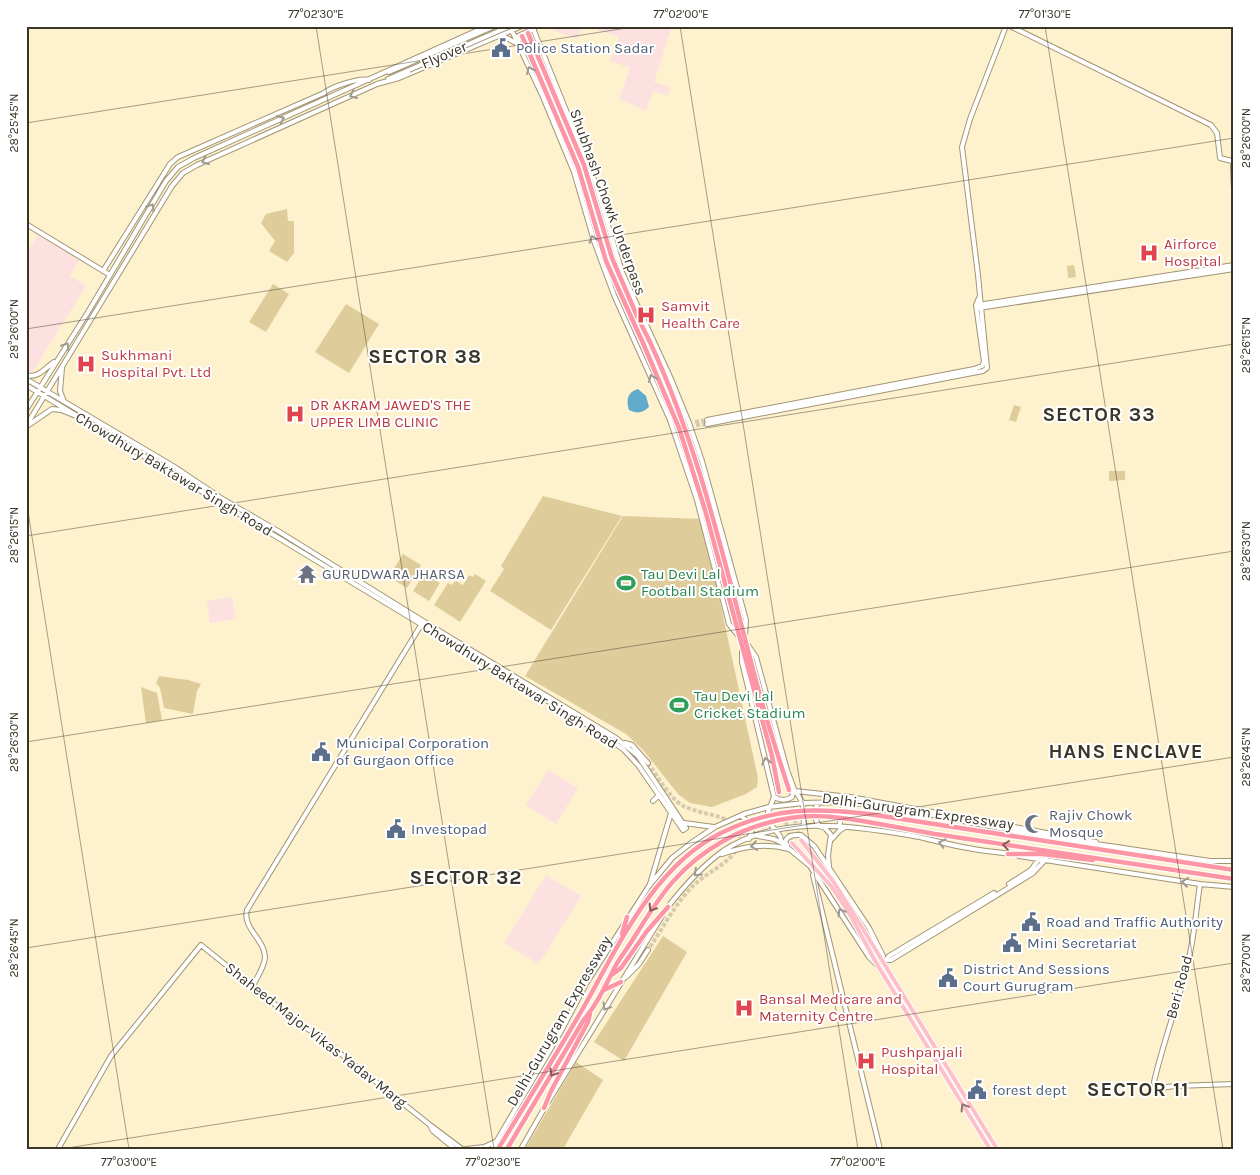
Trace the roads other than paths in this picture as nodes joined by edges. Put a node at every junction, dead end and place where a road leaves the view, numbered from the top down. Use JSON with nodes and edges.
{"nodes":[{"id":1,"x":487,"y":26,"type":"edge"},
{"id":2,"x":497,"y":26,"type":"edge"},
{"id":3,"x":522,"y":26,"type":"edge"},
{"id":4,"x":1006,"y":26,"type":"edge"},
{"id":5,"x":1010,"y":26,"type":"edge"},
{"id":6,"x":534,"y":27,"type":"edge"},
{"id":7,"x":510,"y":28,"type":"edge"},
{"id":8,"x":528,"y":33,"type":"dead end"},
{"id":9,"x":502,"y":35,"type":"junction"},
{"id":10,"x":522,"y":36,"type":"dead end"},
{"id":11,"x":496,"y":37,"type":"junction"},
{"id":12,"x":518,"y":44,"type":"junction"},
{"id":13,"x":375,"y":78,"type":"junction"},
{"id":14,"x":370,"y":80,"type":"junction"},
{"id":15,"x":377,"y":84,"type":"junction"},
{"id":16,"x":1233,"y":163,"type":"edge"},
{"id":17,"x":1234,"y":190,"type":"edge"},
{"id":18,"x":26,"y":224,"type":"edge"},
{"id":19,"x":138,"y":228,"type":"junction"},
{"id":20,"x":144,"y":232,"type":"junction"},
{"id":21,"x":1234,"y":265,"type":"edge"},
{"id":22,"x":1234,"y":269,"type":"edge"},
{"id":23,"x":103,"y":271,"type":"junction"},
{"id":24,"x":110,"y":275,"type":"junction"},
{"id":25,"x":93,"y":305,"type":"junction"},
{"id":26,"x":978,"y":306,"type":"junction"},
{"id":27,"x":98,"y":308,"type":"junction"},
{"id":28,"x":88,"y":312,"type":"junction"},
{"id":29,"x":93,"y":315,"type":"junction"},
{"id":30,"x":648,"y":328,"type":"junction"},
{"id":31,"x":632,"y":334,"type":"junction"},
{"id":32,"x":56,"y":362,"type":"junction"},
{"id":33,"x":62,"y":368,"type":"junction"},
{"id":34,"x":26,"y":375,"type":"edge"},
{"id":35,"x":26,"y":379,"type":"edge"},
{"id":36,"x":26,"y":385,"type":"edge"},
{"id":37,"x":40,"y":387,"type":"junction"},
{"id":38,"x":38,"y":392,"type":"junction"},
{"id":39,"x":48,"y":392,"type":"junction"},
{"id":40,"x":44,"y":396,"type":"junction"},
{"id":41,"x":64,"y":401,"type":"junction"},
{"id":42,"x":26,"y":410,"type":"edge"},
{"id":43,"x":78,"y":416,"type":"junction"},
{"id":44,"x":707,"y":422,"type":"tunnel mouth"},
{"id":45,"x":696,"y":424,"type":"tunnel mouth"},
{"id":46,"x":689,"y":425,"type":"junction"},
{"id":47,"x":26,"y":426,"type":"edge"},
{"id":48,"x":421,"y":625,"type":"junction"},
{"id":49,"x":742,"y":637,"type":"junction"},
{"id":50,"x":744,"y":644,"type":"junction"},
{"id":51,"x":623,"y":742,"type":"junction"},
{"id":52,"x":648,"y":763,"type":"tunnel mouth"},
{"id":53,"x":793,"y":790,"type":"junction"},
{"id":54,"x":779,"y":792,"type":"tunnel mouth"},
{"id":55,"x":659,"y":795,"type":"junction"},
{"id":56,"x":845,"y":796,"type":"junction"},
{"id":57,"x":774,"y":797,"type":"junction"},
{"id":58,"x":653,"y":801,"type":"dead end"},
{"id":59,"x":803,"y":802,"type":"junction"},
{"id":60,"x":844,"y":802,"type":"junction"},
{"id":61,"x":818,"y":803,"type":"junction"},
{"id":62,"x":769,"y":807,"type":"junction"},
{"id":63,"x":671,"y":813,"type":"junction"},
{"id":64,"x":741,"y":816,"type":"junction"},
{"id":65,"x":684,"y":823,"type":"junction"},
{"id":66,"x":804,"y":826,"type":"junction"},
{"id":67,"x":818,"y":826,"type":"junction"},
{"id":68,"x":839,"y":826,"type":"junction"},
{"id":69,"x":715,"y":827,"type":"junction"},
{"id":70,"x":846,"y":827,"type":"junction"},
{"id":71,"x":776,"y":830,"type":"junction"},
{"id":72,"x":756,"y":836,"type":"junction"},
{"id":73,"x":749,"y":839,"type":"junction"},
{"id":74,"x":801,"y":840,"type":"tunnel mouth"},
{"id":75,"x":782,"y":843,"type":"junction"},
{"id":76,"x":792,"y":843,"type":"tunnel mouth"},
{"id":77,"x":1109,"y":846,"type":"junction"},
{"id":78,"x":789,"y":848,"type":"junction"},
{"id":79,"x":829,"y":848,"type":"junction"},
{"id":80,"x":1120,"y":852,"type":"junction"},
{"id":81,"x":1008,"y":854,"type":"junction"},
{"id":82,"x":718,"y":856,"type":"junction"},
{"id":83,"x":1039,"y":859,"type":"junction"},
{"id":84,"x":1046,"y":860,"type":"junction"},
{"id":85,"x":1106,"y":860,"type":"junction"},
{"id":86,"x":1234,"y":861,"type":"edge"},
{"id":87,"x":829,"y":868,"type":"junction"},
{"id":88,"x":812,"y":870,"type":"junction"},
{"id":89,"x":1234,"y":870,"type":"edge"},
{"id":90,"x":1234,"y":879,"type":"edge"},
{"id":91,"x":1200,"y":884,"type":"junction"},
{"id":92,"x":649,"y":886,"type":"junction"},
{"id":93,"x":1234,"y":887,"type":"edge"},
{"id":94,"x":668,"y":907,"type":"junction"},
{"id":95,"x":627,"y":917,"type":"junction"},
{"id":96,"x":620,"y":940,"type":"junction"},
{"id":97,"x":648,"y":950,"type":"tunnel mouth"},
{"id":98,"x":884,"y":962,"type":"junction"},
{"id":99,"x":878,"y":966,"type":"junction"},
{"id":100,"x":612,"y":975,"type":"junction"},
{"id":101,"x":621,"y":982,"type":"junction"},
{"id":102,"x":253,"y":986,"type":"junction"},
{"id":103,"x":603,"y":991,"type":"junction"},
{"id":104,"x":590,"y":1013,"type":"junction"},
{"id":105,"x":1234,"y":1084,"type":"edge"},
{"id":106,"x":544,"y":1108,"type":"junction"},
{"id":107,"x":430,"y":1125,"type":"junction"},
{"id":108,"x":496,"y":1142,"type":"junction"},
{"id":109,"x":58,"y":1149,"type":"edge"},
{"id":110,"x":455,"y":1149,"type":"edge"},
{"id":111,"x":462,"y":1149,"type":"edge"},
{"id":112,"x":466,"y":1149,"type":"edge"},
{"id":113,"x":492,"y":1149,"type":"edge"},
{"id":114,"x":498,"y":1149,"type":"edge"},
{"id":115,"x":507,"y":1149,"type":"edge"},
{"id":116,"x":521,"y":1149,"type":"edge"},
{"id":117,"x":880,"y":1149,"type":"edge"},
{"id":118,"x":990,"y":1149,"type":"edge"},
{"id":119,"x":997,"y":1149,"type":"edge"}],
"edges":[{"from":1,"to":13,"type":"main road"},
{"from":2,"to":11,"type":"main road"},
{"from":2,"to":13,"type":"main road","name":"Flyover"},
{"from":3,"to":7,"type":"main road"},
{"from":4,"to":26,"type":"main road"},
{"from":5,"to":16,"type":"main road"},
{"from":6,"to":12,"type":"main road"},
{"from":6,"to":30,"type":"main road"},
{"from":7,"to":9,"type":"main road"},
{"from":7,"to":12,"type":"main road"},
{"from":7,"to":15,"type":"main road","name":"Flyover","bridge":true},
{"from":8,"to":49,"type":"highway","name":"Shubhash Chowk Underpass","bridge":true},
{"from":9,"to":11,"type":"main road"},
{"from":9,"to":12,"type":"main road"},
{"from":10,"to":49,"type":"highway","name":"Shubhash Chowk Underpass","bridge":true},
{"from":11,"to":15,"type":"main road"},
{"from":31,"to":12,"type":"main road","one_way":true},
{"from":13,"to":14,"type":"main road"},
{"from":19,"to":14,"type":"main road","one_way":true},
{"from":14,"to":23,"type":"main road"},
{"from":15,"to":20,"type":"main road","one_way":true},
{"from":16,"to":17,"type":"main road"},
{"from":18,"to":23,"type":"main road"},
{"from":19,"to":20,"type":"main road"},
{"from":19,"to":24,"type":"main road"},
{"from":20,"to":27,"type":"main road"},
{"from":21,"to":26,"type":"main road"},
{"from":22,"to":26,"type":"main road"},
{"from":23,"to":24,"type":"main road"},
{"from":24,"to":25,"type":"main road"},
{"from":25,"to":27,"type":"main road"},
{"from":25,"to":28,"type":"main road"},
{"from":26,"to":44,"type":"main road"},
{"from":27,"to":29,"type":"main road"},
{"from":28,"to":29,"type":"main road"},
{"from":32,"to":28,"type":"main road","one_way":true},
{"from":29,"to":33,"type":"main road"},
{"from":30,"to":31,"type":"main road"},
{"from":30,"to":46,"type":"main road"},
{"from":49,"to":31,"type":"main road","one_way":true},
{"from":32,"to":34,"type":"main road"},
{"from":32,"to":37,"type":"main road"},
{"from":33,"to":39,"type":"main road"},
{"from":33,"to":41,"type":"main road"},
{"from":35,"to":37,"type":"main road","name":"Chowdhury Baktawar Singh Road"},
{"from":36,"to":38,"type":"main road","name":"Chowdhury Baktawar Singh Road"},
{"from":37,"to":38,"type":"main road"},
{"from":37,"to":39,"type":"main road","name":"Chowdhury Baktawar Singh Road"},
{"from":38,"to":40,"type":"main road","name":"Chowdhury Baktawar Singh Road"},
{"from":38,"to":42,"type":"main road"},
{"from":39,"to":40,"type":"main road"},
{"from":39,"to":41,"type":"main road","name":"Chowdhury Baktawar Singh Road"},
{"from":40,"to":43,"type":"main road","name":"Chowdhury Baktawar Singh Road"},
{"from":40,"to":47,"type":"main road"},
{"from":41,"to":51,"type":"main road","name":"Chowdhury Baktawar Singh Road"},
{"from":43,"to":47,"type":"main road"},
{"from":43,"to":48,"type":"main road","name":"Chowdhury Baktawar Singh Road"},
{"from":45,"to":46,"type":"main road"},
{"from":46,"to":49,"type":"main road"},
{"from":48,"to":55,"type":"main road","name":"Chowdhury Baktawar Singh Road"},
{"from":48,"to":102,"type":"main road"},
{"from":49,"to":50,"type":"highway"},
{"from":50,"to":53,"type":"highway"},
{"from":50,"to":54,"type":"highway"},
{"from":57,"to":50,"type":"main road","one_way":true},
{"from":51,"to":52,"type":"main road"},
{"from":51,"to":65,"type":"main road","name":"Chowdhury Baktawar Singh Road"},
{"from":53,"to":56,"type":"main road"},
{"from":53,"to":57,"type":"main road"},
{"from":53,"to":59,"type":"main road"},
{"from":55,"to":58,"type":"main road"},
{"from":55,"to":63,"type":"main road","name":"Chowdhury Baktawar Singh Road"},
{"from":56,"to":60,"type":"main road"},
{"from":56,"to":77,"type":"main road"},
{"from":57,"to":62,"type":"main road"},
{"from":59,"to":61,"type":"main road"},
{"from":59,"to":62,"type":"main road"},
{"from":59,"to":66,"type":"main road"},
{"from":60,"to":61,"type":"main road"},
{"from":60,"to":68,"type":"main road"},
{"from":60,"to":77,"type":"main road"},
{"from":61,"to":67,"type":"main road"},
{"from":62,"to":64,"type":"main road"},
{"from":62,"to":71,"type":"main road"},
{"from":63,"to":65,"type":"main road","name":"Chowdhury Baktawar Singh Road"},
{"from":63,"to":92,"type":"main road"},
{"from":64,"to":69,"type":"main road"},
{"from":64,"to":73,"type":"main road"},
{"from":65,"to":69,"type":"main road"},
{"from":66,"to":67,"type":"main road"},
{"from":66,"to":71,"type":"main road"},
{"from":67,"to":68,"type":"main road"},
{"from":67,"to":79,"type":"main road"},
{"from":68,"to":70,"type":"main road"},
{"from":69,"to":92,"type":"main road"},
{"from":70,"to":79,"type":"main road"},
{"from":81,"to":70,"type":"main road","one_way":true},
{"from":71,"to":72,"type":"main road"},
{"from":71,"to":75,"type":"main road"},
{"from":72,"to":73,"type":"main road"},
{"from":72,"to":75,"type":"main road"},
{"from":73,"to":82,"type":"main road"},
{"from":74,"to":98,"type":"main road"},
{"from":75,"to":78,"type":"main road"},
{"from":76,"to":99,"type":"main road"},
{"from":77,"to":80,"type":"main road"},
{"from":77,"to":86,"type":"main road"},
{"from":78,"to":82,"type":"main road","one_way":true},
{"from":78,"to":87,"type":"main road"},
{"from":78,"to":88,"type":"main road"},
{"from":79,"to":87,"type":"main road"},
{"from":80,"to":89,"type":"highway","name":"Delhi-Gurugram Expressway"},
{"from":80,"to":96,"type":"highway","name":"Delhi-Gurugram Expressway","bridge":true},
{"from":81,"to":83,"type":"main road"},
{"from":81,"to":85,"type":"highway"},
{"from":82,"to":94,"type":"main road","one_way":true},
{"from":83,"to":84,"type":"main road"},
{"from":83,"to":98,"type":"main road"},
{"from":91,"to":84,"type":"main road","one_way":true},
{"from":84,"to":98,"type":"main road"},
{"from":85,"to":90,"type":"highway","name":"Delhi-Gurugram Expressway"},
{"from":85,"to":100,"type":"highway","name":"Delhi-Gurugram Expressway","one_way":true,"bridge":true},
{"from":87,"to":98,"type":"main road"},
{"from":99,"to":88,"type":"main road","one_way":true},
{"from":88,"to":117,"type":"main road"},
{"from":91,"to":93,"type":"main road"},
{"from":91,"to":105,"type":"main road","name":"Beri Road"},
{"from":92,"to":95,"type":"main road"},
{"from":94,"to":100,"type":"highway"},
{"from":94,"to":101,"type":"main road"},
{"from":95,"to":96,"type":"highway"},
{"from":95,"to":108,"type":"main road"},
{"from":96,"to":114,"type":"highway","name":"Delhi-Gurugram Expressway"},
{"from":97,"to":101,"type":"main road"},
{"from":98,"to":119,"type":"main road"},
{"from":118,"to":99,"type":"main road","one_way":true},
{"from":100,"to":103,"type":"highway","name":"Delhi-Gurugram Expressway"},
{"from":101,"to":103,"type":"highway"},
{"from":101,"to":106,"type":"main road","one_way":true},
{"from":102,"to":107,"type":"main road","name":"Shaheed Major Vikas Yadav Marg"},
{"from":102,"to":109,"type":"main road","name":"Shaheed Major Vikas Yadav Marg"},
{"from":103,"to":104,"type":"highway","name":"Delhi-Gurugram Expressway"},
{"from":104,"to":106,"type":"highway"},
{"from":104,"to":115,"type":"highway","name":"Delhi-Gurugram Expressway","one_way":true},
{"from":106,"to":116,"type":"main road"},
{"from":107,"to":110,"type":"main road","name":"Shaheed Major Vikas Yadav Marg"},
{"from":107,"to":111,"type":"main road","name":"Shaheed Major Vikas Yadav Marg"},
{"from":108,"to":112,"type":"main road"},
{"from":108,"to":113,"type":"main road"}]}
